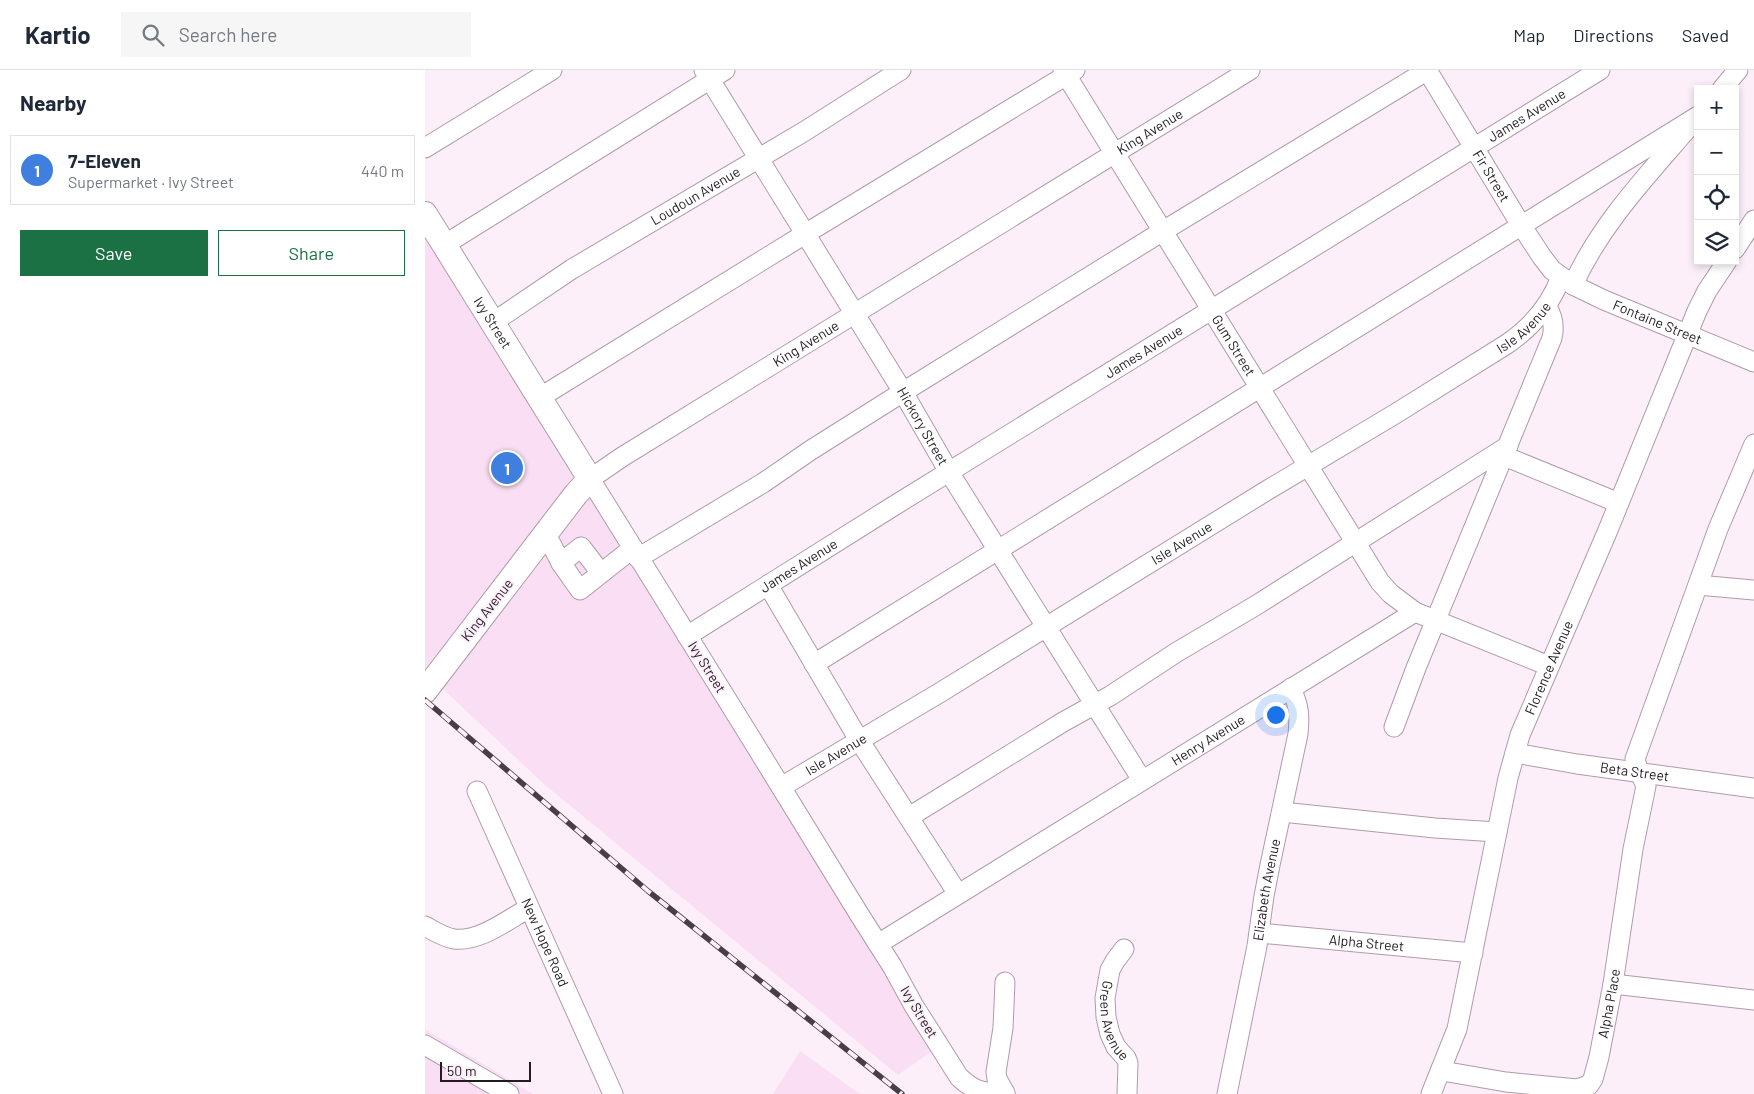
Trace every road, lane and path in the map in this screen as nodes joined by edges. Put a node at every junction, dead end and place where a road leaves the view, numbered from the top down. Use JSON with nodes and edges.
{"nodes":[{"id":1,"x":552,"y":70,"type":"edge"},
{"id":2,"x":901,"y":70,"type":"edge"},
{"id":3,"x":1250,"y":70,"type":"edge"},
{"id":4,"x":1427,"y":70,"type":"edge"},
{"id":5,"x":1600,"y":70,"type":"edge"},
{"id":6,"x":1738,"y":70,"type":"edge"},
{"id":7,"x":1068,"y":72,"type":"edge"},
{"id":8,"x":713,"y":73,"type":"edge"},
{"id":9,"x":1725,"y":85,"type":"edge"},
{"id":10,"x":1694,"y":118,"type":"edge"},
{"id":11,"x":1694,"y":121,"type":"edge"},
{"id":12,"x":425,"y":148,"type":"edge"},
{"id":13,"x":1474,"y":148,"type":"junction"},
{"id":14,"x":1114,"y":153,"type":"junction"},
{"id":15,"x":759,"y":159,"type":"junction"},
{"id":16,"x":425,"y":214,"type":"edge"},
{"id":17,"x":1754,"y":220,"type":"edge"},
{"id":18,"x":1521,"y":225,"type":"junction"},
{"id":19,"x":1163,"y":231,"type":"junction"},
{"id":20,"x":805,"y":234,"type":"junction"},
{"id":21,"x":1739,"y":243,"type":"edge"},
{"id":22,"x":444,"y":245,"type":"junction"},
{"id":23,"x":1724,"y":265,"type":"edge"},
{"id":24,"x":1567,"y":281,"type":"junction"},
{"id":25,"x":1547,"y":307,"type":"junction"},
{"id":26,"x":1211,"y":310,"type":"junction"},
{"id":27,"x":855,"y":314,"type":"junction"},
{"id":28,"x":492,"y":323,"type":"junction"},
{"id":29,"x":1687,"y":334,"type":"junction"},
{"id":30,"x":1754,"y":362,"type":"edge"},
{"id":31,"x":1259,"y":387,"type":"junction"},
{"id":32,"x":903,"y":392,"type":"junction"},
{"id":33,"x":539,"y":398,"type":"junction"},
{"id":34,"x":1754,"y":444,"type":"edge"},
{"id":35,"x":1506,"y":451,"type":"junction"},
{"id":36,"x":1308,"y":466,"type":"junction"},
{"id":37,"x":949,"y":472,"type":"junction"},
{"id":38,"x":590,"y":479,"type":"junction"},
{"id":39,"x":1619,"y":503,"type":"junction"},
{"id":40,"x":546,"y":534,"type":"junction"},
{"id":41,"x":1355,"y":542,"type":"junction"},
{"id":42,"x":998,"y":550,"type":"junction"},
{"id":43,"x":636,"y":553,"type":"junction"},
{"id":44,"x":561,"y":563,"type":"junction"},
{"id":45,"x":601,"y":573,"type":"junction"},
{"id":46,"x":768,"y":585,"type":"junction"},
{"id":47,"x":1698,"y":585,"type":"junction"},
{"id":48,"x":1754,"y":590,"type":"edge"},
{"id":49,"x":1415,"y":612,"type":"junction"},
{"id":50,"x":1436,"y":621,"type":"junction"},
{"id":51,"x":1046,"y":626,"type":"junction"},
{"id":52,"x":687,"y":636,"type":"junction"},
{"id":53,"x":814,"y":664,"type":"junction"},
{"id":54,"x":1549,"y":666,"type":"junction"},
{"id":55,"x":1291,"y":688,"type":"junction"},
{"id":56,"x":425,"y":691,"type":"edge"},
{"id":57,"x":1095,"y":704,"type":"junction"},
{"id":58,"x":1394,"y":727,"type":"dead end"},
{"id":59,"x":859,"y":740,"type":"junction"},
{"id":60,"x":1515,"y":753,"type":"junction"},
{"id":61,"x":1641,"y":773,"type":"junction"},
{"id":62,"x":1141,"y":780,"type":"junction"},
{"id":63,"x":781,"y":788,"type":"junction"},
{"id":64,"x":1754,"y":788,"type":"edge"},
{"id":65,"x":477,"y":791,"type":"dead end"},
{"id":66,"x":1282,"y":812,"type":"junction"},
{"id":67,"x":909,"y":817,"type":"junction"},
{"id":68,"x":1497,"y":832,"type":"junction"},
{"id":69,"x":958,"y":894,"type":"junction"},
{"id":70,"x":529,"y":908,"type":"junction"},
{"id":71,"x":425,"y":926,"type":"edge"},
{"id":72,"x":1259,"y":933,"type":"junction"},
{"id":73,"x":878,"y":944,"type":"junction"},
{"id":74,"x":1124,"y":949,"type":"dead end"},
{"id":75,"x":1473,"y":953,"type":"junction"},
{"id":76,"x":1005,"y":982,"type":"dead end"},
{"id":77,"x":1613,"y":984,"type":"junction"},
{"id":78,"x":1754,"y":1000,"type":"edge"},
{"id":79,"x":425,"y":1044,"type":"edge"},
{"id":80,"x":1441,"y":1069,"type":"junction"},
{"id":81,"x":483,"y":1087,"type":"edge"},
{"id":82,"x":509,"y":1094,"type":"edge"},
{"id":83,"x":613,"y":1094,"type":"edge"},
{"id":84,"x":1005,"y":1094,"type":"edge"},
{"id":85,"x":1127,"y":1094,"type":"edge"},
{"id":86,"x":1227,"y":1094,"type":"edge"},
{"id":87,"x":1431,"y":1094,"type":"edge"}],
"edges":[{"from":1,"to":12,"type":"street"},
{"from":2,"to":15,"type":"street","name":"Loudoun Avenue"},
{"from":3,"to":14,"type":"street","name":"King Avenue"},
{"from":4,"to":13,"type":"street","name":"Fir Street"},
{"from":4,"to":19,"type":"street"},
{"from":5,"to":13,"type":"street","name":"James Avenue"},
{"from":6,"to":9,"type":"street"},
{"from":7,"to":14,"type":"street","name":"Gum Street"},
{"from":7,"to":20,"type":"street"},
{"from":8,"to":15,"type":"street","name":"Hickory Street"},
{"from":8,"to":22,"type":"street"},
{"from":10,"to":18,"type":"street"},
{"from":11,"to":24,"type":"street","name":"Isle Avenue"},
{"from":13,"to":18,"type":"street","name":"Fir Street"},
{"from":13,"to":26,"type":"street","name":"James Avenue"},
{"from":14,"to":19,"type":"street","name":"Gum Street"},
{"from":14,"to":27,"type":"street","name":"King Avenue"},
{"from":15,"to":20,"type":"street","name":"Hickory Street"},
{"from":15,"to":28,"type":"street","name":"Loudoun Avenue"},
{"from":16,"to":22,"type":"main road","name":"Ivy Street"},
{"from":17,"to":21,"type":"street"},
{"from":18,"to":24,"type":"street","name":"Fir Street"},
{"from":18,"to":31,"type":"street"},
{"from":19,"to":26,"type":"street","name":"Gum Street"},
{"from":19,"to":32,"type":"street"},
{"from":20,"to":27,"type":"street","name":"Hickory Street"},
{"from":20,"to":33,"type":"street"},
{"from":22,"to":28,"type":"main road","name":"Ivy Street"},
{"from":23,"to":29,"type":"street","name":"Florence Avenue"},
{"from":24,"to":25,"type":"street","name":"Isle Avenue"},
{"from":24,"to":29,"type":"street","name":"Fontaine Street"},
{"from":25,"to":35,"type":"street"},
{"from":25,"to":36,"type":"street","name":"Isle Avenue"},
{"from":26,"to":31,"type":"street","name":"Gum Street"},
{"from":26,"to":37,"type":"street","name":"James Avenue"},
{"from":27,"to":32,"type":"street","name":"Hickory Street"},
{"from":27,"to":38,"type":"street","name":"King Avenue"},
{"from":28,"to":33,"type":"main road","name":"Ivy Street"},
{"from":29,"to":30,"type":"street","name":"Fontaine Street"},
{"from":29,"to":39,"type":"street","name":"Florence Avenue"},
{"from":31,"to":36,"type":"street","name":"Gum Street"},
{"from":31,"to":42,"type":"street"},
{"from":32,"to":37,"type":"street","name":"Hickory Street"},
{"from":32,"to":43,"type":"street"},
{"from":33,"to":38,"type":"main road","name":"Ivy Street"},
{"from":34,"to":47,"type":"street","name":"Alpha Place"},
{"from":35,"to":39,"type":"street"},
{"from":35,"to":41,"type":"street"},
{"from":35,"to":50,"type":"street"},
{"from":36,"to":41,"type":"street","name":"Gum Street"},
{"from":36,"to":51,"type":"street","name":"Isle Avenue"},
{"from":37,"to":42,"type":"street","name":"Hickory Street"},
{"from":37,"to":46,"type":"street","name":"James Avenue"},
{"from":38,"to":40,"type":"main road","name":"King Avenue"},
{"from":38,"to":43,"type":"street","name":"Ivy Street"},
{"from":39,"to":54,"type":"street","name":"Florence Avenue"},
{"from":40,"to":44,"type":"street"},
{"from":40,"to":56,"type":"main road","name":"King Avenue"},
{"from":41,"to":49,"type":"street","name":"Gum Street"},
{"from":41,"to":57,"type":"street"},
{"from":42,"to":51,"type":"street","name":"Hickory Street"},
{"from":42,"to":53,"type":"street"},
{"from":43,"to":45,"type":"street"},
{"from":43,"to":52,"type":"street","name":"Ivy Street"},
{"from":44,"to":45,"type":"street"},
{"from":44,"to":45,"type":"street"},
{"from":46,"to":52,"type":"street","name":"James Avenue"},
{"from":46,"to":53,"type":"street"},
{"from":47,"to":48,"type":"street"},
{"from":47,"to":61,"type":"street","name":"Alpha Place"},
{"from":49,"to":50,"type":"street"},
{"from":49,"to":55,"type":"street","name":"Henry Avenue"},
{"from":50,"to":54,"type":"street"},
{"from":50,"to":58,"type":"street"},
{"from":51,"to":57,"type":"street","name":"Hickory Street"},
{"from":51,"to":59,"type":"street","name":"Isle Avenue"},
{"from":52,"to":63,"type":"street","name":"Ivy Street"},
{"from":53,"to":59,"type":"street"},
{"from":54,"to":60,"type":"street","name":"Florence Avenue"},
{"from":55,"to":62,"type":"street","name":"Henry Avenue"},
{"from":55,"to":66,"type":"street","name":"Elizabeth Avenue"},
{"from":57,"to":62,"type":"street","name":"Hickory Street"},
{"from":57,"to":67,"type":"street"},
{"from":59,"to":63,"type":"street","name":"Isle Avenue"},
{"from":59,"to":67,"type":"street"},
{"from":60,"to":61,"type":"street","name":"Beta Street"},
{"from":60,"to":68,"type":"street","name":"Florence Avenue"},
{"from":61,"to":64,"type":"street","name":"Beta Street"},
{"from":61,"to":77,"type":"street","name":"Alpha Place"},
{"from":62,"to":69,"type":"street","name":"Henry Avenue"},
{"from":63,"to":73,"type":"street","name":"Ivy Street"},
{"from":65,"to":70,"type":"street","name":"New Hope Road"},
{"from":66,"to":68,"type":"street"},
{"from":66,"to":72,"type":"street","name":"Elizabeth Avenue"},
{"from":67,"to":69,"type":"street"},
{"from":68,"to":75,"type":"street","name":"Florence Avenue"},
{"from":69,"to":73,"type":"street","name":"Henry Avenue"},
{"from":70,"to":71,"type":"street"},
{"from":70,"to":83,"type":"street","name":"New Hope Road"},
{"from":72,"to":75,"type":"street","name":"Alpha Street"},
{"from":72,"to":86,"type":"street","name":"Elizabeth Avenue"},
{"from":73,"to":84,"type":"street","name":"Ivy Street"},
{"from":74,"to":85,"type":"street","name":"Green Avenue"},
{"from":75,"to":80,"type":"street","name":"Florence Avenue"},
{"from":76,"to":84,"type":"street"},
{"from":77,"to":78,"type":"street"},
{"from":77,"to":80,"type":"street","name":"Alpha Place"},
{"from":79,"to":81,"type":"street"},
{"from":80,"to":87,"type":"street","name":"Florence Avenue"},
{"from":81,"to":82,"type":"street"}]}
